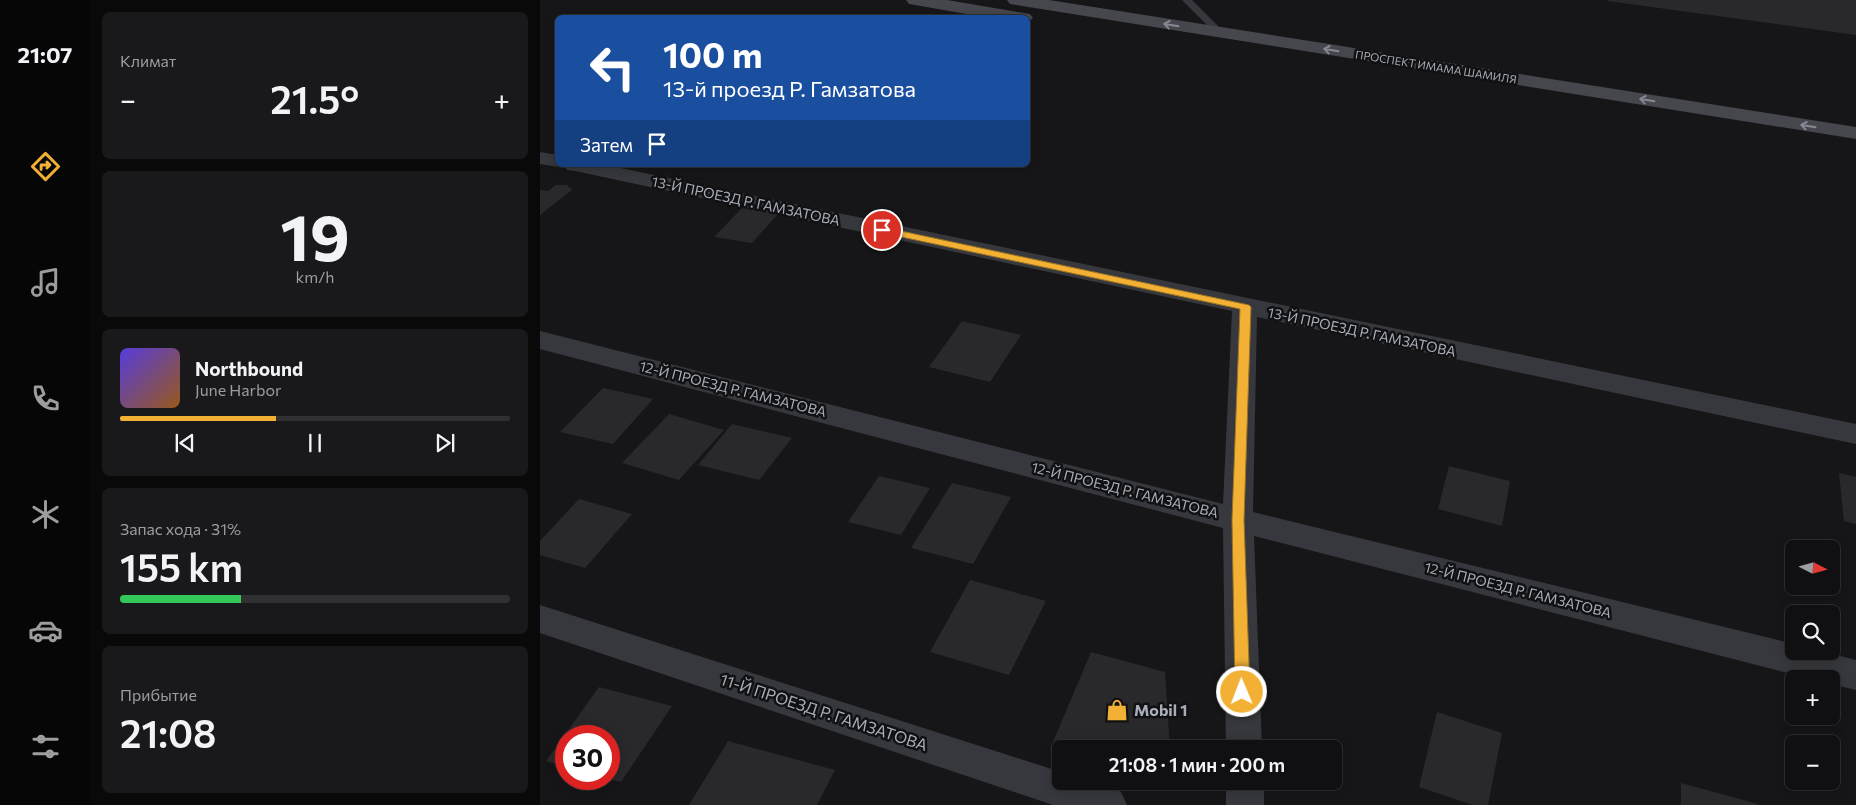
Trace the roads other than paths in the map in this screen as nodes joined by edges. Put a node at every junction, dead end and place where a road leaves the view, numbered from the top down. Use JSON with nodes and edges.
{"nodes":[{"id":1,"x":915,"y":0,"type":"edge"},
{"id":2,"x":1016,"y":0,"type":"edge"},
{"id":3,"x":1186,"y":0,"type":"edge"},
{"id":4,"x":1008,"y":15,"type":"edge"},
{"id":5,"x":1030,"y":19,"type":"edge"},
{"id":6,"x":1219,"y":32,"type":"junction"},
{"id":7,"x":1856,"y":133,"type":"edge"},
{"id":8,"x":1856,"y":150,"type":"edge"},
{"id":9,"x":540,"y":158,"type":"edge"},
{"id":10,"x":555,"y":160,"type":"edge"},
{"id":11,"x":584,"y":167,"type":"edge"},
{"id":12,"x":1246,"y":307,"type":"junction"},
{"id":13,"x":540,"y":340,"type":"edge"},
{"id":14,"x":1856,"y":434,"type":"edge"},
{"id":15,"x":1238,"y":520,"type":"junction"},
{"id":16,"x":540,"y":619,"type":"edge"},
{"id":17,"x":1856,"y":674,"type":"edge"},
{"id":18,"x":1244,"y":740,"type":"edge"},
{"id":19,"x":1244,"y":790,"type":"edge"},
{"id":20,"x":1108,"y":805,"type":"edge"},
{"id":21,"x":1245,"y":805,"type":"edge"}],
"edges":[{"from":1,"to":4,"type":"main road","name":"ПРОСПЕКТ ИМАМА ШАМИЛЯ"},
{"from":6,"to":2,"type":"main road","name":"ПРОСПЕКТ ИМАМА ШАМИЛЯ","one_way":true},
{"from":3,"to":6,"type":"lane"},
{"from":5,"to":8,"type":"main road","name":"ПРОСПЕКТ ИМАМА ШАМИЛЯ"},
{"from":7,"to":6,"type":"main road","name":"ПРОСПЕКТ ИМАМА ШАМИЛЯ","one_way":true},
{"from":9,"to":10,"type":"street"},
{"from":11,"to":12,"type":"street","name":"13-Й ПРОЕЗД Р. ГАМЗАТОВА"},
{"from":12,"to":14,"type":"street","name":"13-Й ПРОЕЗД Р. ГАМЗАТОВА"},
{"from":12,"to":15,"type":"street"},
{"from":13,"to":15,"type":"street","name":"12-Й ПРОЕЗД Р. ГАМЗАТОВА"},
{"from":15,"to":17,"type":"street","name":"12-Й ПРОЕЗД Р. ГАМЗАТОВА"},
{"from":15,"to":18,"type":"street"},
{"from":16,"to":20,"type":"street","name":"11-Й ПРОЕЗД Р. ГАМЗАТОВА"},
{"from":19,"to":21,"type":"street"}]}
